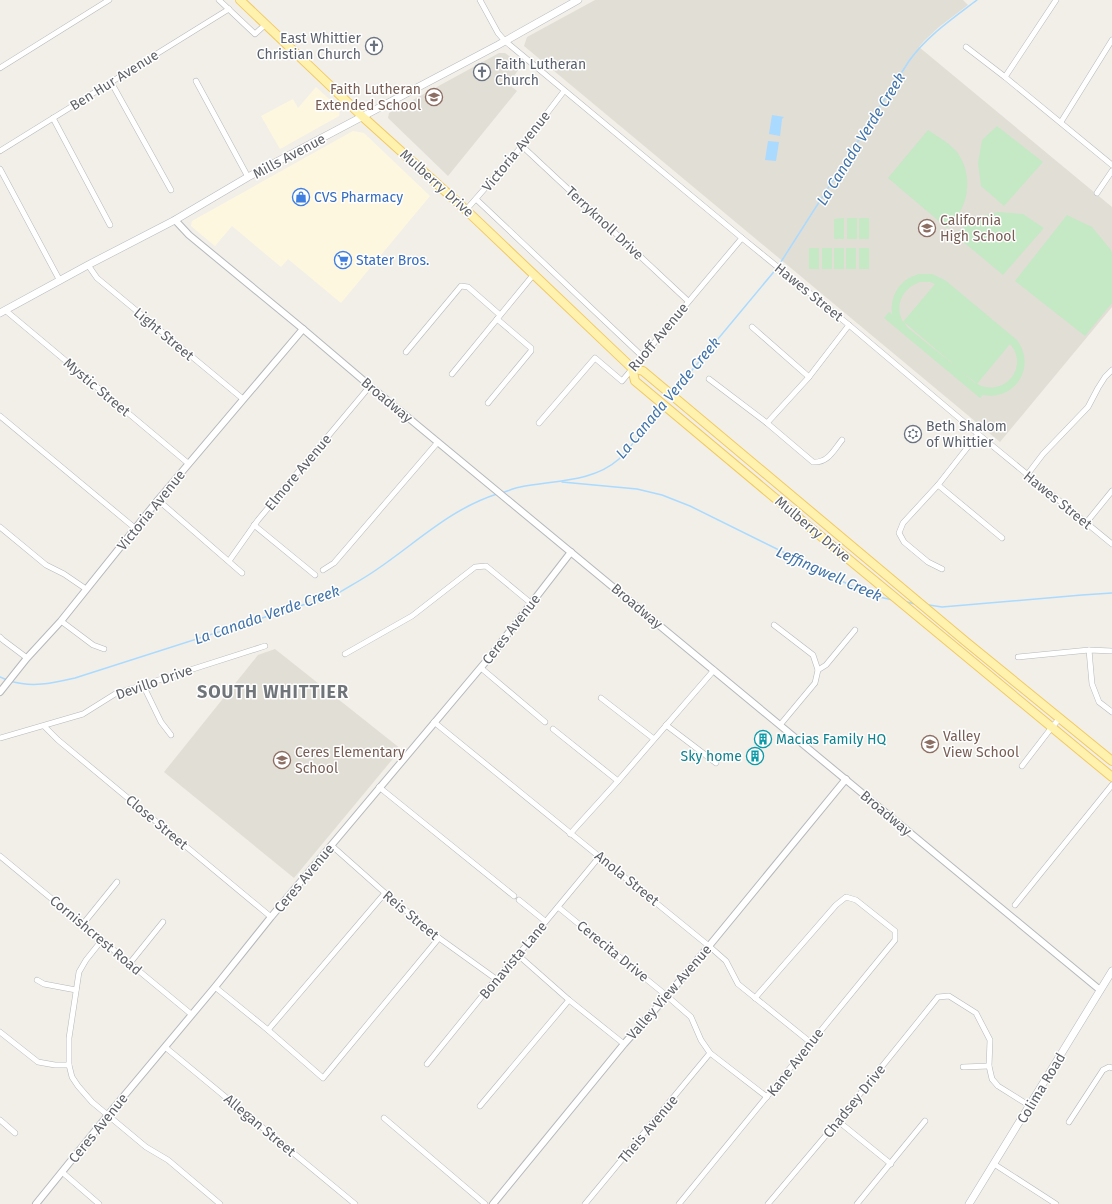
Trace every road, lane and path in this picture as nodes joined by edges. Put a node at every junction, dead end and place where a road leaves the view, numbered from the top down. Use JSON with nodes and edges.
{"nodes":[{"id":1,"x":109,"y":0,"type":"edge"},
{"id":2,"x":219,"y":0,"type":"edge"},
{"id":3,"x":240,"y":0,"type":"edge"},
{"id":4,"x":480,"y":0,"type":"edge"},
{"id":5,"x":578,"y":0,"type":"edge"},
{"id":6,"x":1056,"y":0,"type":"edge"},
{"id":7,"x":229,"y":9,"type":"junction"},
{"id":8,"x":266,"y":24,"type":"junction"},
{"id":9,"x":1112,"y":40,"type":"edge"},
{"id":10,"x":505,"y":41,"type":"junction"},
{"id":11,"x":966,"y":47,"type":"dead end"},
{"id":12,"x":0,"y":68,"type":"edge"},
{"id":13,"x":1006,"y":77,"type":"junction"},
{"id":14,"x":111,"y":82,"type":"junction"},
{"id":15,"x":196,"y":82,"type":"dead end"},
{"id":16,"x":564,"y":91,"type":"junction"},
{"id":17,"x":363,"y":117,"type":"junction"},
{"id":18,"x":53,"y":118,"type":"junction"},
{"id":19,"x":1062,"y":122,"type":"junction"},
{"id":20,"x":522,"y":146,"type":"junction"},
{"id":21,"x":0,"y":151,"type":"edge"},
{"id":22,"x":1112,"y":164,"type":"edge"},
{"id":23,"x":0,"y":169,"type":"edge"},
{"id":24,"x":1112,"y":171,"type":"edge"},
{"id":25,"x":248,"y":178,"type":"junction"},
{"id":26,"x":171,"y":190,"type":"dead end"},
{"id":27,"x":1097,"y":193,"type":"dead end"},
{"id":28,"x":476,"y":199,"type":"junction"},
{"id":29,"x":466,"y":210,"type":"junction"},
{"id":30,"x":175,"y":220,"type":"junction"},
{"id":31,"x":110,"y":225,"type":"dead end"},
{"id":32,"x":742,"y":238,"type":"junction"},
{"id":33,"x":88,"y":265,"type":"junction"},
{"id":34,"x":534,"y":274,"type":"junction"},
{"id":35,"x":60,"y":281,"type":"junction"},
{"id":36,"x":688,"y":301,"type":"junction"},
{"id":37,"x":3,"y":312,"type":"edge"},
{"id":38,"x":499,"y":317,"type":"junction"},
{"id":39,"x":850,"y":325,"type":"junction"},
{"id":40,"x":752,"y":327,"type":"dead end"},
{"id":41,"x":303,"y":329,"type":"junction"},
{"id":42,"x":406,"y":352,"type":"dead end"},
{"id":43,"x":643,"y":357,"type":"junction"},
{"id":44,"x":632,"y":368,"type":"junction"},
{"id":45,"x":1112,"y":370,"type":"edge"},
{"id":46,"x":452,"y":374,"type":"dead end"},
{"id":47,"x":809,"y":377,"type":"junction"},
{"id":48,"x":709,"y":379,"type":"dead end"},
{"id":49,"x":370,"y":386,"type":"junction"},
{"id":50,"x":243,"y":399,"type":"junction"},
{"id":51,"x":488,"y":403,"type":"dead end"},
{"id":52,"x":0,"y":416,"type":"edge"},
{"id":53,"x":539,"y":423,"type":"dead end"},
{"id":54,"x":767,"y":423,"type":"junction"},
{"id":55,"x":978,"y":434,"type":"junction"},
{"id":56,"x":842,"y":440,"type":"dead end"},
{"id":57,"x":438,"y":442,"type":"junction"},
{"id":58,"x":189,"y":464,"type":"junction"},
{"id":59,"x":1027,"y":475,"type":"junction"},
{"id":60,"x":938,"y":485,"type":"junction"},
{"id":61,"x":1112,"y":491,"type":"edge"},
{"id":62,"x":158,"y":500,"type":"junction"},
{"id":63,"x":793,"y":513,"type":"junction"},
{"id":64,"x":1086,"y":523,"type":"junction"},
{"id":65,"x":254,"y":525,"type":"junction"},
{"id":66,"x":0,"y":527,"type":"edge"},
{"id":67,"x":136,"y":529,"type":"junction"},
{"id":68,"x":840,"y":536,"type":"junction"},
{"id":69,"x":1002,"y":538,"type":"dead end"},
{"id":70,"x":1112,"y":544,"type":"edge"},
{"id":71,"x":572,"y":552,"type":"junction"},
{"id":72,"x":229,"y":561,"type":"junction"},
{"id":73,"x":942,"y":569,"type":"dead end"},
{"id":74,"x":323,"y":570,"type":"dead end"},
{"id":75,"x":242,"y":573,"type":"dead end"},
{"id":76,"x":315,"y":575,"type":"dead end"},
{"id":77,"x":86,"y":589,"type":"junction"},
{"id":78,"x":532,"y":604,"type":"junction"},
{"id":79,"x":61,"y":621,"type":"junction"},
{"id":80,"x":774,"y":625,"type":"dead end"},
{"id":81,"x":855,"y":630,"type":"dead end"},
{"id":82,"x":0,"y":637,"type":"edge"},
{"id":83,"x":265,"y":646,"type":"dead end"},
{"id":84,"x":104,"y":649,"type":"dead end"},
{"id":85,"x":1089,"y":650,"type":"junction"},
{"id":86,"x":1112,"y":651,"type":"edge"},
{"id":87,"x":345,"y":654,"type":"dead end"},
{"id":88,"x":1018,"y":657,"type":"dead end"},
{"id":89,"x":27,"y":658,"type":"junction"},
{"id":90,"x":481,"y":668,"type":"junction"},
{"id":91,"x":714,"y":670,"type":"junction"},
{"id":92,"x":818,"y":670,"type":"junction"},
{"id":93,"x":143,"y":685,"type":"junction"},
{"id":94,"x":2,"y":690,"type":"edge"},
{"id":95,"x":601,"y":698,"type":"dead end"},
{"id":96,"x":1112,"y":712,"type":"edge"},
{"id":97,"x":1060,"y":718,"type":"junction"},
{"id":98,"x":434,"y":722,"type":"junction"},
{"id":99,"x":545,"y":722,"type":"dead end"},
{"id":100,"x":666,"y":724,"type":"junction"},
{"id":101,"x":780,"y":725,"type":"junction"},
{"id":102,"x":44,"y":726,"type":"junction"},
{"id":103,"x":1052,"y":727,"type":"junction"},
{"id":104,"x":554,"y":729,"type":"dead end"},
{"id":105,"x":172,"y":735,"type":"dead end"},
{"id":106,"x":0,"y":738,"type":"edge"},
{"id":107,"x":654,"y":739,"type":"junction"},
{"id":108,"x":1112,"y":761,"type":"edge"},
{"id":109,"x":716,"y":763,"type":"dead end"},
{"id":110,"x":1022,"y":766,"type":"dead end"},
{"id":111,"x":1112,"y":777,"type":"edge"},
{"id":112,"x":846,"y":779,"type":"junction"},
{"id":113,"x":618,"y":781,"type":"junction"},
{"id":114,"x":1112,"y":785,"type":"edge"},
{"id":115,"x":379,"y":787,"type":"junction"},
{"id":116,"x":570,"y":834,"type":"junction"},
{"id":117,"x":331,"y":845,"type":"junction"},
{"id":118,"x":0,"y":856,"type":"edge"},
{"id":119,"x":600,"y":856,"type":"junction"},
{"id":120,"x":117,"y":882,"type":"dead end"},
{"id":121,"x":385,"y":893,"type":"junction"},
{"id":122,"x":514,"y":896,"type":"dead end"},
{"id":123,"x":518,"y":900,"type":"dead end"},
{"id":124,"x":1015,"y":905,"type":"dead end"},
{"id":125,"x":558,"y":906,"type":"junction"},
{"id":126,"x":271,"y":917,"type":"junction"},
{"id":127,"x":545,"y":921,"type":"junction"},
{"id":128,"x":163,"y":922,"type":"dead end"},
{"id":129,"x":83,"y":924,"type":"junction"},
{"id":130,"x":439,"y":938,"type":"junction"},
{"id":131,"x":102,"y":940,"type":"junction"},
{"id":132,"x":709,"y":946,"type":"junction"},
{"id":133,"x":518,"y":955,"type":"junction"},
{"id":134,"x":130,"y":962,"type":"junction"},
{"id":135,"x":1112,"y":971,"type":"edge"},
{"id":136,"x":496,"y":979,"type":"junction"},
{"id":137,"x":37,"y":980,"type":"dead end"},
{"id":138,"x":215,"y":988,"type":"junction"},
{"id":139,"x":76,"y":990,"type":"junction"},
{"id":140,"x":1100,"y":990,"type":"junction"},
{"id":141,"x":668,"y":996,"type":"junction"},
{"id":142,"x":755,"y":998,"type":"junction"},
{"id":143,"x":569,"y":1000,"type":"junction"},
{"id":144,"x":191,"y":1014,"type":"junction"},
{"id":145,"x":268,"y":1030,"type":"junction"},
{"id":146,"x":0,"y":1032,"type":"edge"},
{"id":147,"x":810,"y":1042,"type":"junction"},
{"id":148,"x":624,"y":1044,"type":"junction"},
{"id":149,"x":165,"y":1047,"type":"junction"},
{"id":150,"x":710,"y":1053,"type":"junction"},
{"id":151,"x":427,"y":1064,"type":"dead end"},
{"id":152,"x":69,"y":1065,"type":"junction"},
{"id":153,"x":989,"y":1066,"type":"junction"},
{"id":154,"x":963,"y":1067,"type":"dead end"},
{"id":155,"x":1112,"y":1068,"type":"edge"},
{"id":156,"x":767,"y":1097,"type":"junction"},
{"id":157,"x":480,"y":1106,"type":"dead end"},
{"id":158,"x":1030,"y":1106,"type":"junction"},
{"id":159,"x":108,"y":1115,"type":"junction"},
{"id":160,"x":384,"y":1118,"type":"dead end"},
{"id":161,"x":0,"y":1120,"type":"edge"},
{"id":162,"x":838,"y":1121,"type":"junction"},
{"id":163,"x":925,"y":1121,"type":"dead end"},
{"id":164,"x":1069,"y":1122,"type":"dead end"},
{"id":165,"x":16,"y":1133,"type":"dead end"},
{"id":166,"x":891,"y":1164,"type":"junction"},
{"id":167,"x":994,"y":1164,"type":"junction"},
{"id":168,"x":62,"y":1172,"type":"junction"},
{"id":169,"x":36,"y":1204,"type":"edge"},
{"id":170,"x":99,"y":1204,"type":"edge"},
{"id":171,"x":220,"y":1204,"type":"edge"},
{"id":172,"x":355,"y":1204,"type":"edge"},
{"id":173,"x":485,"y":1204,"type":"edge"},
{"id":174,"x":493,"y":1204,"type":"edge"},
{"id":175,"x":585,"y":1204,"type":"edge"},
{"id":176,"x":679,"y":1204,"type":"edge"},
{"id":177,"x":768,"y":1204,"type":"edge"},
{"id":178,"x":857,"y":1204,"type":"edge"},
{"id":179,"x":969,"y":1204,"type":"edge"},
{"id":180,"x":1056,"y":1204,"type":"edge"}],
"edges":[{"from":1,"to":12,"type":"street"},
{"from":2,"to":7,"type":"street"},
{"from":3,"to":8,"type":"main road","name":"Mulberry Drive"},
{"from":4,"to":10,"type":"street","name":"Hawes Street"},
{"from":5,"to":10,"type":"main road","name":"Mills Avenue"},
{"from":6,"to":13,"type":"street"},
{"from":7,"to":8,"type":"street"},
{"from":7,"to":14,"type":"street","name":"Ben Hur Avenue"},
{"from":8,"to":17,"type":"main road","name":"Mulberry Drive"},
{"from":9,"to":19,"type":"street"},
{"from":10,"to":16,"type":"street","name":"Hawes Street"},
{"from":10,"to":17,"type":"main road","name":"Mills Avenue"},
{"from":11,"to":13,"type":"street"},
{"from":13,"to":19,"type":"street"},
{"from":14,"to":18,"type":"street","name":"Ben Hur Avenue"},
{"from":14,"to":26,"type":"street"},
{"from":15,"to":25,"type":"street"},
{"from":16,"to":20,"type":"street","name":"Victoria Avenue"},
{"from":16,"to":32,"type":"street","name":"Hawes Street"},
{"from":17,"to":25,"type":"main road","name":"Mills Avenue"},
{"from":17,"to":29,"type":"main road","name":"Mulberry Drive"},
{"from":18,"to":21,"type":"street","name":"Ben Hur Avenue"},
{"from":18,"to":31,"type":"street"},
{"from":19,"to":22,"type":"street"},
{"from":20,"to":28,"type":"street","name":"Victoria Avenue"},
{"from":20,"to":36,"type":"street","name":"Terryknoll Drive"},
{"from":23,"to":35,"type":"street"},
{"from":24,"to":27,"type":"street"},
{"from":25,"to":30,"type":"main road","name":"Mills Avenue"},
{"from":28,"to":29,"type":"street","name":"Victoria Avenue"},
{"from":28,"to":43,"type":"street","name":"Mulberry Drive"},
{"from":29,"to":34,"type":"main road","name":"Mulberry Drive"},
{"from":30,"to":33,"type":"main road","name":"Mills Avenue"},
{"from":30,"to":41,"type":"street","name":"Broadway"},
{"from":32,"to":36,"type":"street","name":"Ruoff Avenue"},
{"from":32,"to":39,"type":"street","name":"Hawes Street"},
{"from":33,"to":35,"type":"main road","name":"Mills Avenue"},
{"from":33,"to":50,"type":"street","name":"Light Street"},
{"from":34,"to":38,"type":"street"},
{"from":34,"to":44,"type":"main road","name":"Mulberry Drive"},
{"from":35,"to":37,"type":"main road","name":"Mills Avenue"},
{"from":36,"to":43,"type":"street","name":"Ruoff Avenue"},
{"from":37,"to":58,"type":"street","name":"Mystic Street"},
{"from":38,"to":42,"type":"street"},
{"from":38,"to":46,"type":"street"},
{"from":38,"to":51,"type":"street"},
{"from":39,"to":47,"type":"street"},
{"from":39,"to":55,"type":"street","name":"Hawes Street"},
{"from":40,"to":47,"type":"street"},
{"from":41,"to":49,"type":"street","name":"Broadway"},
{"from":41,"to":50,"type":"street","name":"Victoria Avenue"},
{"from":43,"to":44,"type":"street","name":"Ruoff Avenue"},
{"from":44,"to":53,"type":"street","name":"Ruoff Avenue"},
{"from":44,"to":63,"type":"main road","name":"Mulberry Drive"},
{"from":44,"to":68,"type":"main road","name":"Mulberry Drive"},
{"from":45,"to":59,"type":"street"},
{"from":47,"to":54,"type":"street"},
{"from":48,"to":54,"type":"street"},
{"from":49,"to":57,"type":"street","name":"Broadway"},
{"from":49,"to":65,"type":"street","name":"Elmore Avenue"},
{"from":50,"to":58,"type":"street","name":"Victoria Avenue"},
{"from":52,"to":67,"type":"street"},
{"from":54,"to":56,"type":"street"},
{"from":55,"to":59,"type":"street","name":"Hawes Street"},
{"from":55,"to":60,"type":"street"},
{"from":57,"to":71,"type":"street","name":"Broadway"},
{"from":57,"to":74,"type":"street"},
{"from":58,"to":62,"type":"street","name":"Victoria Avenue"},
{"from":59,"to":64,"type":"street","name":"Hawes Street"},
{"from":60,"to":69,"type":"street"},
{"from":60,"to":73,"type":"street"},
{"from":61,"to":64,"type":"street"},
{"from":62,"to":67,"type":"street","name":"Victoria Avenue"},
{"from":62,"to":72,"type":"street"},
{"from":63,"to":68,"type":"main road"},
{"from":63,"to":103,"type":"main road","name":"Mulberry Drive"},
{"from":64,"to":70,"type":"street","name":"Hawes Street"},
{"from":65,"to":72,"type":"street","name":"Elmore Avenue"},
{"from":65,"to":76,"type":"street"},
{"from":66,"to":77,"type":"street"},
{"from":67,"to":77,"type":"street","name":"Victoria Avenue"},
{"from":68,"to":97,"type":"main road","name":"Mulberry Drive"},
{"from":71,"to":78,"type":"street","name":"Ceres Avenue"},
{"from":71,"to":91,"type":"street","name":"Broadway"},
{"from":72,"to":75,"type":"street"},
{"from":77,"to":79,"type":"street","name":"Victoria Avenue"},
{"from":78,"to":87,"type":"street"},
{"from":78,"to":90,"type":"street","name":"Ceres Avenue"},
{"from":79,"to":84,"type":"street"},
{"from":79,"to":89,"type":"street","name":"Victoria Avenue"},
{"from":80,"to":92,"type":"street"},
{"from":81,"to":92,"type":"street"},
{"from":82,"to":89,"type":"street"},
{"from":83,"to":93,"type":"street","name":"Devillo Drive"},
{"from":85,"to":86,"type":"street"},
{"from":85,"to":88,"type":"street"},
{"from":85,"to":96,"type":"street"},
{"from":89,"to":94,"type":"street","name":"Victoria Avenue"},
{"from":90,"to":98,"type":"street","name":"Ceres Avenue"},
{"from":90,"to":99,"type":"street"},
{"from":91,"to":100,"type":"street"},
{"from":91,"to":101,"type":"street","name":"Broadway"},
{"from":92,"to":101,"type":"street"},
{"from":93,"to":102,"type":"street","name":"Devillo Drive"},
{"from":93,"to":105,"type":"street"},
{"from":95,"to":107,"type":"street"},
{"from":97,"to":103,"type":"street"},
{"from":97,"to":108,"type":"main road","name":"Mulberry Drive"},
{"from":98,"to":115,"type":"street","name":"Ceres Avenue"},
{"from":98,"to":116,"type":"street","name":"Anola Street"},
{"from":100,"to":107,"type":"street"},
{"from":100,"to":109,"type":"street"},
{"from":101,"to":112,"type":"street","name":"Broadway"},
{"from":102,"to":106,"type":"street","name":"Devillo Drive"},
{"from":102,"to":126,"type":"street","name":"Close Street"},
{"from":103,"to":110,"type":"street"},
{"from":103,"to":111,"type":"main road","name":"Mulberry Drive"},
{"from":104,"to":113,"type":"street"},
{"from":107,"to":113,"type":"street"},
{"from":112,"to":132,"type":"street","name":"Valley View Avenue"},
{"from":112,"to":140,"type":"street","name":"Broadway"},
{"from":113,"to":116,"type":"street"},
{"from":114,"to":124,"type":"street"},
{"from":115,"to":117,"type":"street","name":"Ceres Avenue"},
{"from":115,"to":122,"type":"street"},
{"from":116,"to":119,"type":"street","name":"Anola Street"},
{"from":117,"to":121,"type":"street","name":"Reis Street"},
{"from":117,"to":126,"type":"street","name":"Ceres Avenue"},
{"from":118,"to":129,"type":"street","name":"Cornishcrest Road"},
{"from":119,"to":125,"type":"street","name":"Bonavista Lane"},
{"from":119,"to":132,"type":"street","name":"Anola Street"},
{"from":120,"to":129,"type":"street"},
{"from":121,"to":130,"type":"street","name":"Reis Street"},
{"from":121,"to":145,"type":"street"},
{"from":123,"to":127,"type":"street"},
{"from":125,"to":127,"type":"street","name":"Bonavista Lane"},
{"from":125,"to":141,"type":"street","name":"Cerecita Drive"},
{"from":126,"to":138,"type":"street","name":"Ceres Avenue"},
{"from":127,"to":133,"type":"street","name":"Bonavista Lane"},
{"from":128,"to":134,"type":"street"},
{"from":129,"to":131,"type":"street","name":"Cornishcrest Road"},
{"from":130,"to":136,"type":"street","name":"Reis Street"},
{"from":130,"to":145,"type":"street"},
{"from":131,"to":134,"type":"street","name":"Cornishcrest Road"},
{"from":131,"to":139,"type":"street"},
{"from":132,"to":141,"type":"street","name":"Valley View Avenue"},
{"from":132,"to":142,"type":"street","name":"Anola Street"},
{"from":133,"to":136,"type":"street","name":"Bonavista Lane"},
{"from":133,"to":143,"type":"street"},
{"from":134,"to":144,"type":"street","name":"Cornishcrest Road"},
{"from":135,"to":140,"type":"main road","name":"Colima Road"},
{"from":136,"to":151,"type":"street","name":"Bonavista Lane"},
{"from":137,"to":139,"type":"street"},
{"from":138,"to":144,"type":"street","name":"Ceres Avenue"},
{"from":138,"to":145,"type":"street"},
{"from":139,"to":152,"type":"street"},
{"from":140,"to":158,"type":"main road","name":"Colima Road"},
{"from":141,"to":148,"type":"street","name":"Valley View Avenue"},
{"from":141,"to":150,"type":"street","name":"Cerecita Drive"},
{"from":142,"to":147,"type":"street","name":"Anola Street"},
{"from":142,"to":147,"type":"street","name":"Kane Avenue"},
{"from":143,"to":148,"type":"street"},
{"from":143,"to":157,"type":"street"},
{"from":144,"to":149,"type":"street","name":"Ceres Avenue"},
{"from":146,"to":152,"type":"street"},
{"from":147,"to":156,"type":"street","name":"Kane Avenue"},
{"from":148,"to":174,"type":"street","name":"Valley View Avenue"},
{"from":149,"to":159,"type":"street","name":"Ceres Avenue"},
{"from":149,"to":172,"type":"street","name":"Allegan Street"},
{"from":150,"to":156,"type":"street","name":"Cerecita Drive"},
{"from":150,"to":175,"type":"street","name":"Theis Avenue"},
{"from":152,"to":159,"type":"street"},
{"from":153,"to":154,"type":"street"},
{"from":153,"to":158,"type":"street"},
{"from":153,"to":162,"type":"street","name":"Chadsey Drive"},
{"from":155,"to":164,"type":"street"},
{"from":156,"to":176,"type":"street","name":"Kane Avenue"},
{"from":158,"to":167,"type":"main road","name":"Colima Road"},
{"from":159,"to":168,"type":"street","name":"Ceres Avenue"},
{"from":159,"to":171,"type":"street"},
{"from":160,"to":173,"type":"street"},
{"from":161,"to":165,"type":"street"},
{"from":162,"to":166,"type":"street"},
{"from":162,"to":177,"type":"street","name":"Chadsey Drive"},
{"from":163,"to":166,"type":"street"},
{"from":166,"to":178,"type":"street"},
{"from":167,"to":179,"type":"main road","name":"Colima Road"},
{"from":167,"to":180,"type":"street"},
{"from":168,"to":169,"type":"street","name":"Ceres Avenue"},
{"from":168,"to":170,"type":"street"}]}
